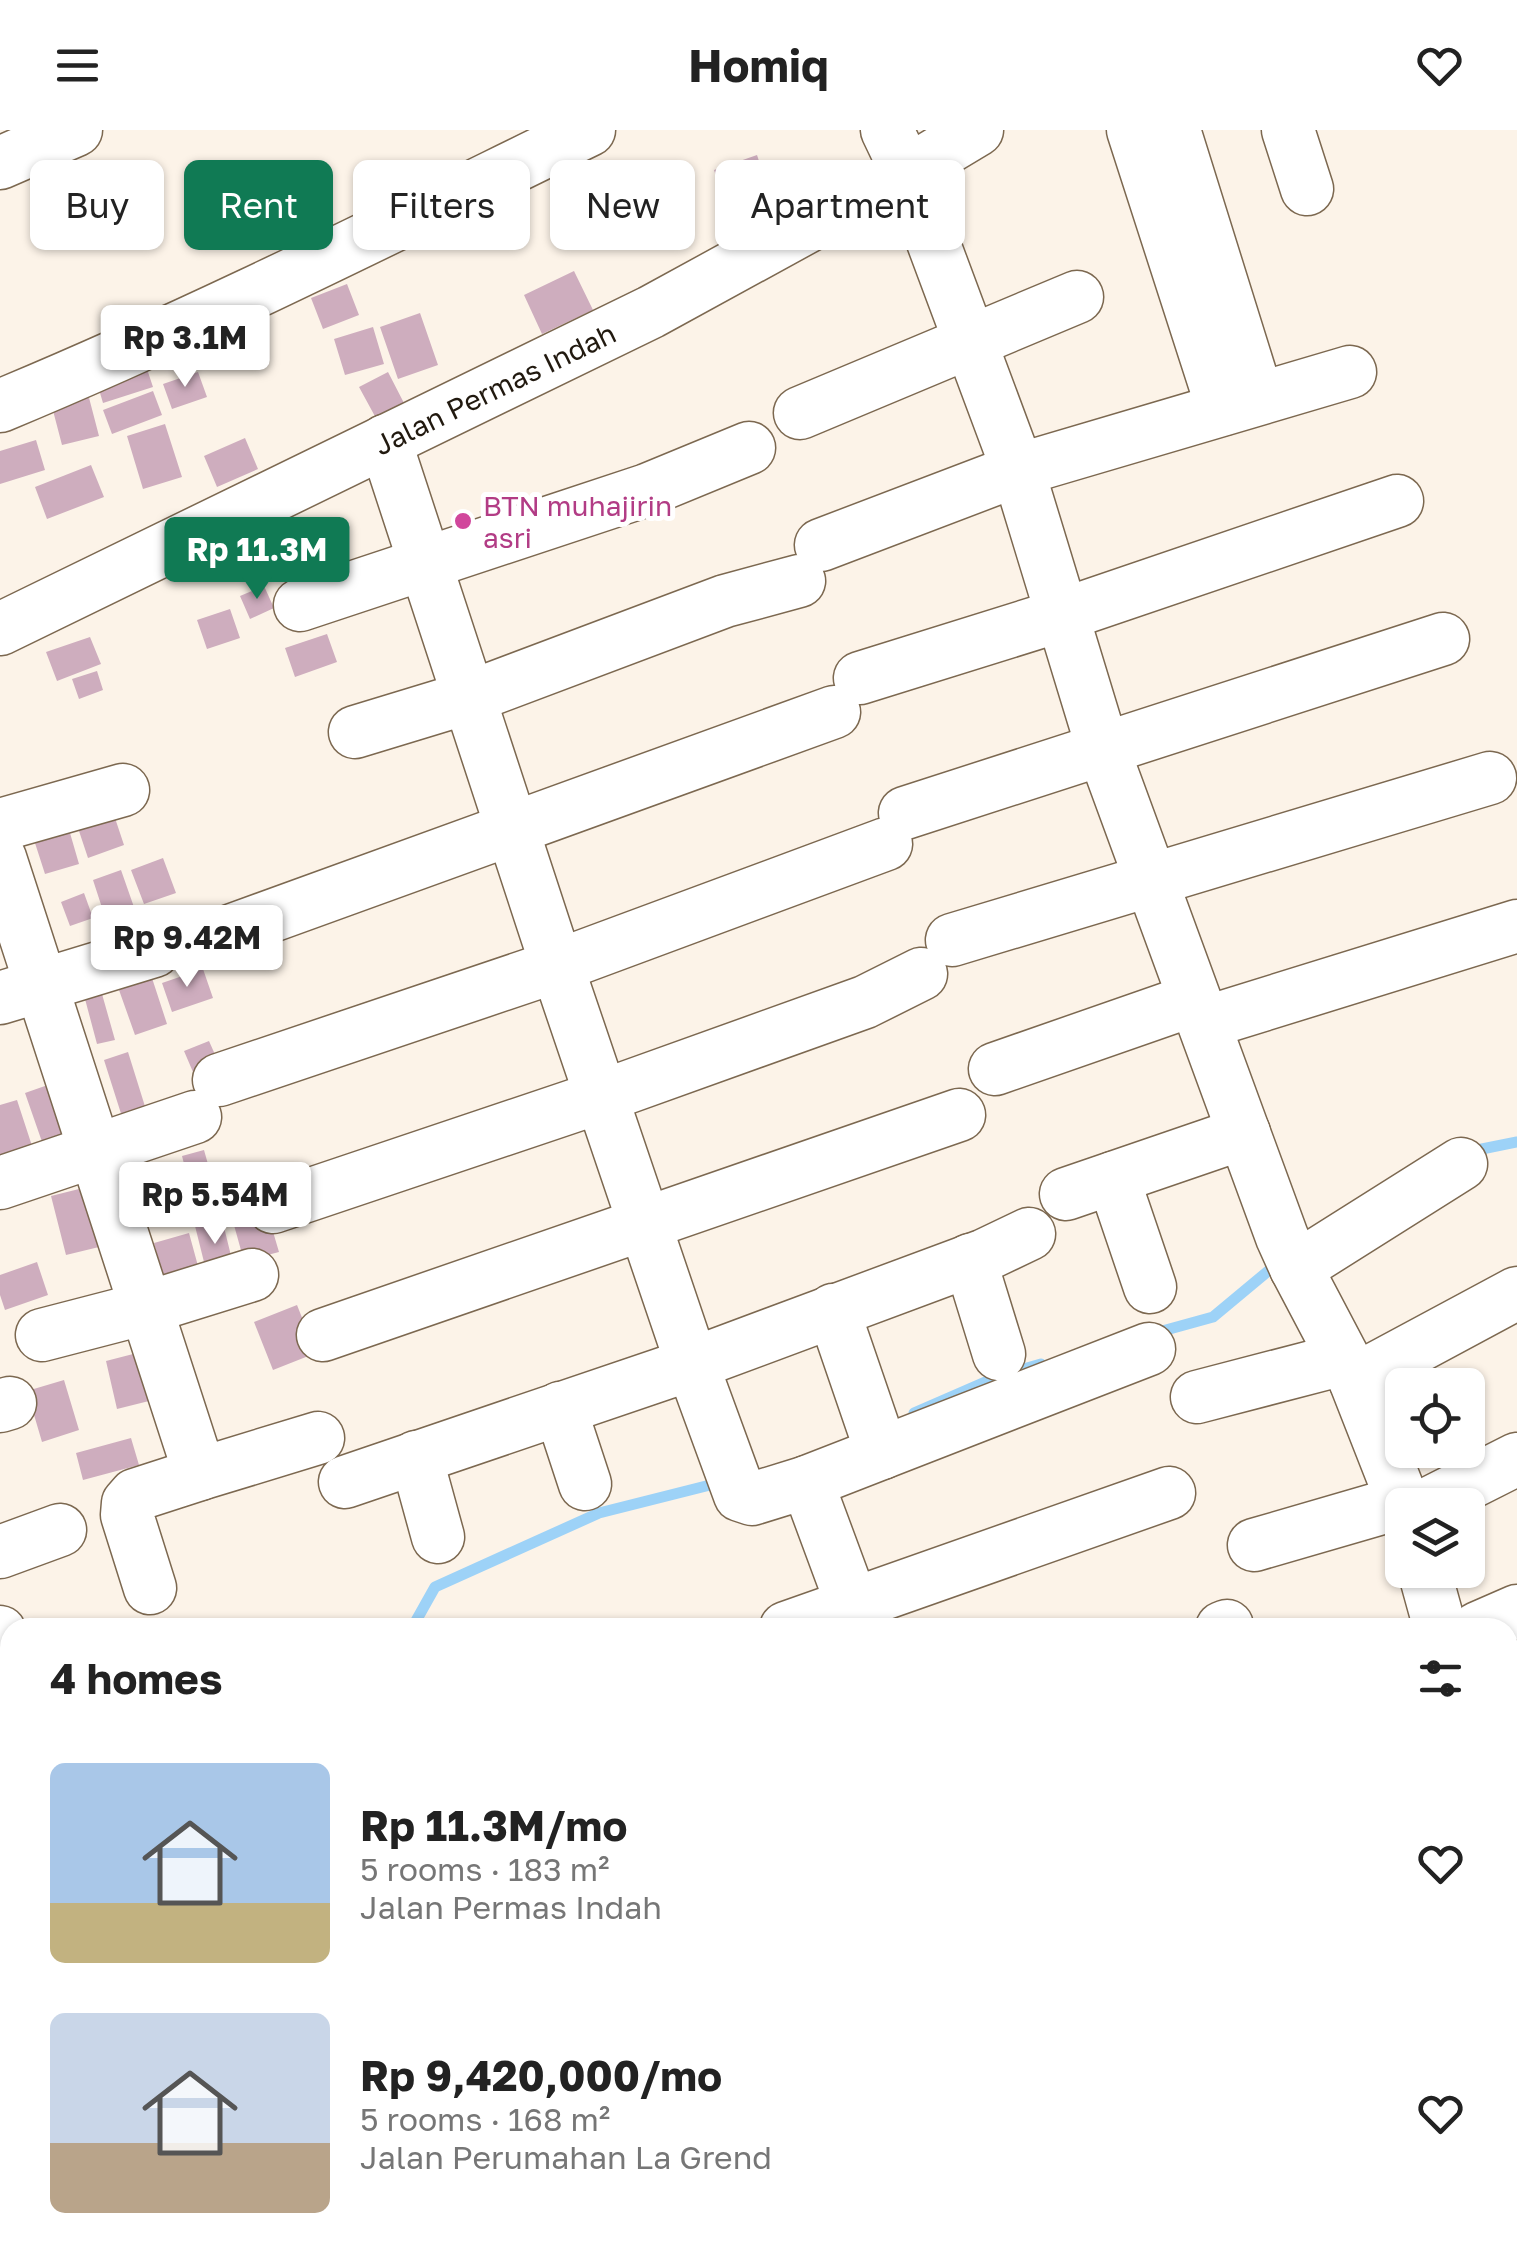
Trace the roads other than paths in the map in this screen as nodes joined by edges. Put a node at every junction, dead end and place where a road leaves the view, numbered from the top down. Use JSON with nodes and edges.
{"nodes":[{"id":1,"x":76,"y":130,"type":"edge"},
{"id":2,"x":589,"y":130,"type":"edge"},
{"id":3,"x":977,"y":130,"type":"edge"},
{"id":4,"x":1132,"y":130,"type":"edge"},
{"id":5,"x":1174,"y":130,"type":"edge"},
{"id":6,"x":1288,"y":130,"type":"edge"},
{"id":7,"x":897,"y":151,"type":"edge"},
{"id":8,"x":0,"y":163,"type":"edge"},
{"id":9,"x":1307,"y":188,"type":"dead end"},
{"id":10,"x":1077,"y":297,"type":"dead end"},
{"id":11,"x":969,"y":343,"type":"junction"},
{"id":12,"x":1350,"y":372,"type":"dead end"},
{"id":13,"x":1240,"y":404,"type":"junction"},
{"id":14,"x":0,"y":406,"type":"edge"},
{"id":15,"x":800,"y":412,"type":"dead end"},
{"id":16,"x":385,"y":441,"type":"junction"},
{"id":17,"x":749,"y":448,"type":"dead end"},
{"id":18,"x":1018,"y":470,"type":"junction"},
{"id":19,"x":1398,"y":502,"type":"dead end"},
{"id":20,"x":426,"y":565,"type":"junction"},
{"id":21,"x":300,"y":605,"type":"dead end"},
{"id":22,"x":1062,"y":615,"type":"junction"},
{"id":23,"x":0,"y":629,"type":"edge"},
{"id":24,"x":1442,"y":640,"type":"dead end"},
{"id":25,"x":470,"y":698,"type":"junction"},
{"id":26,"x":355,"y":732,"type":"dead end"},
{"id":27,"x":1104,"y":749,"type":"junction"},
{"id":28,"x":1490,"y":778,"type":"dead end"},
{"id":29,"x":122,"y":790,"type":"dead end"},
{"id":30,"x":0,"y":826,"type":"edge"},
{"id":31,"x":513,"y":830,"type":"junction"},
{"id":32,"x":0,"y":858,"type":"edge"},
{"id":33,"x":1153,"y":880,"type":"junction"},
{"id":34,"x":1517,"y":926,"type":"edge"},
{"id":35,"x":208,"y":939,"type":"dead end"},
{"id":36,"x":154,"y":951,"type":"dead end"},
{"id":37,"x":557,"y":966,"type":"junction"},
{"id":38,"x":21,"y":991,"type":"edge"},
{"id":39,"x":1199,"y":1012,"type":"junction"},
{"id":40,"x":995,"y":1069,"type":"dead end"},
{"id":41,"x":602,"y":1096,"type":"junction"},
{"id":42,"x":959,"y":1115,"type":"dead end"},
{"id":43,"x":1244,"y":1133,"type":"junction"},
{"id":44,"x":95,"y":1152,"type":"junction"},
{"id":45,"x":1462,"y":1164,"type":"dead end"},
{"id":46,"x":0,"y":1183,"type":"edge"},
{"id":47,"x":273,"y":1207,"type":"dead end"},
{"id":48,"x":646,"y":1224,"type":"junction"},
{"id":49,"x":1029,"y":1234,"type":"dead end"},
{"id":50,"x":1289,"y":1252,"type":"junction"},
{"id":51,"x":970,"y":1260,"type":"junction"},
{"id":52,"x":252,"y":1275,"type":"dead end"},
{"id":53,"x":1150,"y":1287,"type":"dead end"},
{"id":54,"x":1517,"y":1294,"type":"edge"},
{"id":55,"x":146,"y":1308,"type":"junction"},
{"id":56,"x":833,"y":1310,"type":"junction"},
{"id":57,"x":42,"y":1335,"type":"dead end"},
{"id":58,"x":323,"y":1335,"type":"dead end"},
{"id":59,"x":1150,"y":1349,"type":"dead end"},
{"id":60,"x":999,"y":1354,"type":"dead end"},
{"id":61,"x":692,"y":1364,"type":"junction"},
{"id":62,"x":1349,"y":1370,"type":"junction"},
{"id":63,"x":1197,"y":1397,"type":"dead end"},
{"id":64,"x":560,"y":1408,"type":"junction"},
{"id":65,"x":874,"y":1432,"type":"junction"},
{"id":66,"x":318,"y":1438,"type":"dead end"},
{"id":67,"x":416,"y":1457,"type":"junction"},
{"id":68,"x":1517,"y":1459,"type":"edge"},
{"id":69,"x":200,"y":1474,"type":"junction"},
{"id":70,"x":345,"y":1482,"type":"dead end"},
{"id":71,"x":807,"y":1482,"type":"junction"},
{"id":72,"x":585,"y":1484,"type":"dead end"},
{"id":73,"x":1404,"y":1488,"type":"edge"},
{"id":74,"x":1449,"y":1488,"type":"edge"},
{"id":75,"x":1169,"y":1492,"type":"dead end"},
{"id":76,"x":1385,"y":1511,"type":"edge"},
{"id":77,"x":60,"y":1530,"type":"dead end"},
{"id":78,"x":438,"y":1538,"type":"dead end"},
{"id":79,"x":1254,"y":1545,"type":"dead end"},
{"id":80,"x":0,"y":1552,"type":"edge"},
{"id":81,"x":150,"y":1588,"type":"dead end"},
{"id":82,"x":1429,"y":1588,"type":"edge"},
{"id":83,"x":858,"y":1616,"type":"edge"},
{"id":84,"x":1437,"y":1618,"type":"edge"}],
"edges":[{"from":1,"to":8,"type":"street"},
{"from":2,"to":14,"type":"street"},
{"from":3,"to":7,"type":"street","name":"Jalan Permas Indah"},
{"from":4,"to":13,"type":"street"},
{"from":5,"to":13,"type":"street"},
{"from":6,"to":9,"type":"street"},
{"from":7,"to":11,"type":"street"},
{"from":7,"to":16,"type":"street","name":"Jalan Permas Indah"},
{"from":10,"to":11,"type":"street"},
{"from":11,"to":15,"type":"street"},
{"from":11,"to":18,"type":"street"},
{"from":12,"to":13,"type":"street"},
{"from":13,"to":18,"type":"street"},
{"from":16,"to":20,"type":"street"},
{"from":16,"to":23,"type":"street","name":"Jalan Permas Indah"},
{"from":17,"to":20,"type":"street"},
{"from":18,"to":22,"type":"street"},
{"from":18,"to":25,"type":"street"},
{"from":19,"to":22,"type":"street"},
{"from":20,"to":21,"type":"street"},
{"from":20,"to":25,"type":"street"},
{"from":22,"to":27,"type":"street"},
{"from":22,"to":31,"type":"street"},
{"from":24,"to":27,"type":"street"},
{"from":25,"to":26,"type":"street"},
{"from":25,"to":31,"type":"street"},
{"from":27,"to":33,"type":"street"},
{"from":27,"to":37,"type":"street"},
{"from":28,"to":33,"type":"street"},
{"from":29,"to":30,"type":"street"},
{"from":31,"to":35,"type":"street"},
{"from":31,"to":37,"type":"street"},
{"from":32,"to":38,"type":"street"},
{"from":33,"to":39,"type":"street"},
{"from":33,"to":41,"type":"street"},
{"from":34,"to":39,"type":"street"},
{"from":36,"to":38,"type":"street"},
{"from":37,"to":41,"type":"street"},
{"from":37,"to":44,"type":"street"},
{"from":38,"to":44,"type":"street"},
{"from":39,"to":40,"type":"street"},
{"from":39,"to":43,"type":"street"},
{"from":41,"to":47,"type":"street"},
{"from":41,"to":48,"type":"street"},
{"from":42,"to":48,"type":"street"},
{"from":43,"to":50,"type":"street"},
{"from":43,"to":53,"type":"street"},
{"from":44,"to":46,"type":"street"},
{"from":44,"to":55,"type":"street"},
{"from":45,"to":50,"type":"street"},
{"from":48,"to":58,"type":"street"},
{"from":48,"to":61,"type":"street"},
{"from":49,"to":51,"type":"street"},
{"from":50,"to":62,"type":"street"},
{"from":51,"to":56,"type":"street"},
{"from":51,"to":60,"type":"street"},
{"from":52,"to":55,"type":"street"},
{"from":54,"to":62,"type":"street"},
{"from":55,"to":57,"type":"street"},
{"from":55,"to":69,"type":"street"},
{"from":56,"to":61,"type":"street"},
{"from":56,"to":65,"type":"street"},
{"from":59,"to":65,"type":"street"},
{"from":61,"to":64,"type":"street"},
{"from":61,"to":71,"type":"street"},
{"from":62,"to":63,"type":"street"},
{"from":62,"to":73,"type":"street"},
{"from":64,"to":67,"type":"street"},
{"from":64,"to":72,"type":"street"},
{"from":65,"to":71,"type":"street"},
{"from":66,"to":69,"type":"street"},
{"from":67,"to":70,"type":"street"},
{"from":67,"to":78,"type":"street"},
{"from":68,"to":74,"type":"street"},
{"from":69,"to":81,"type":"street"},
{"from":71,"to":83,"type":"street"},
{"from":75,"to":83,"type":"street"},
{"from":76,"to":79,"type":"street"},
{"from":77,"to":80,"type":"street"},
{"from":82,"to":84,"type":"street"}]}
